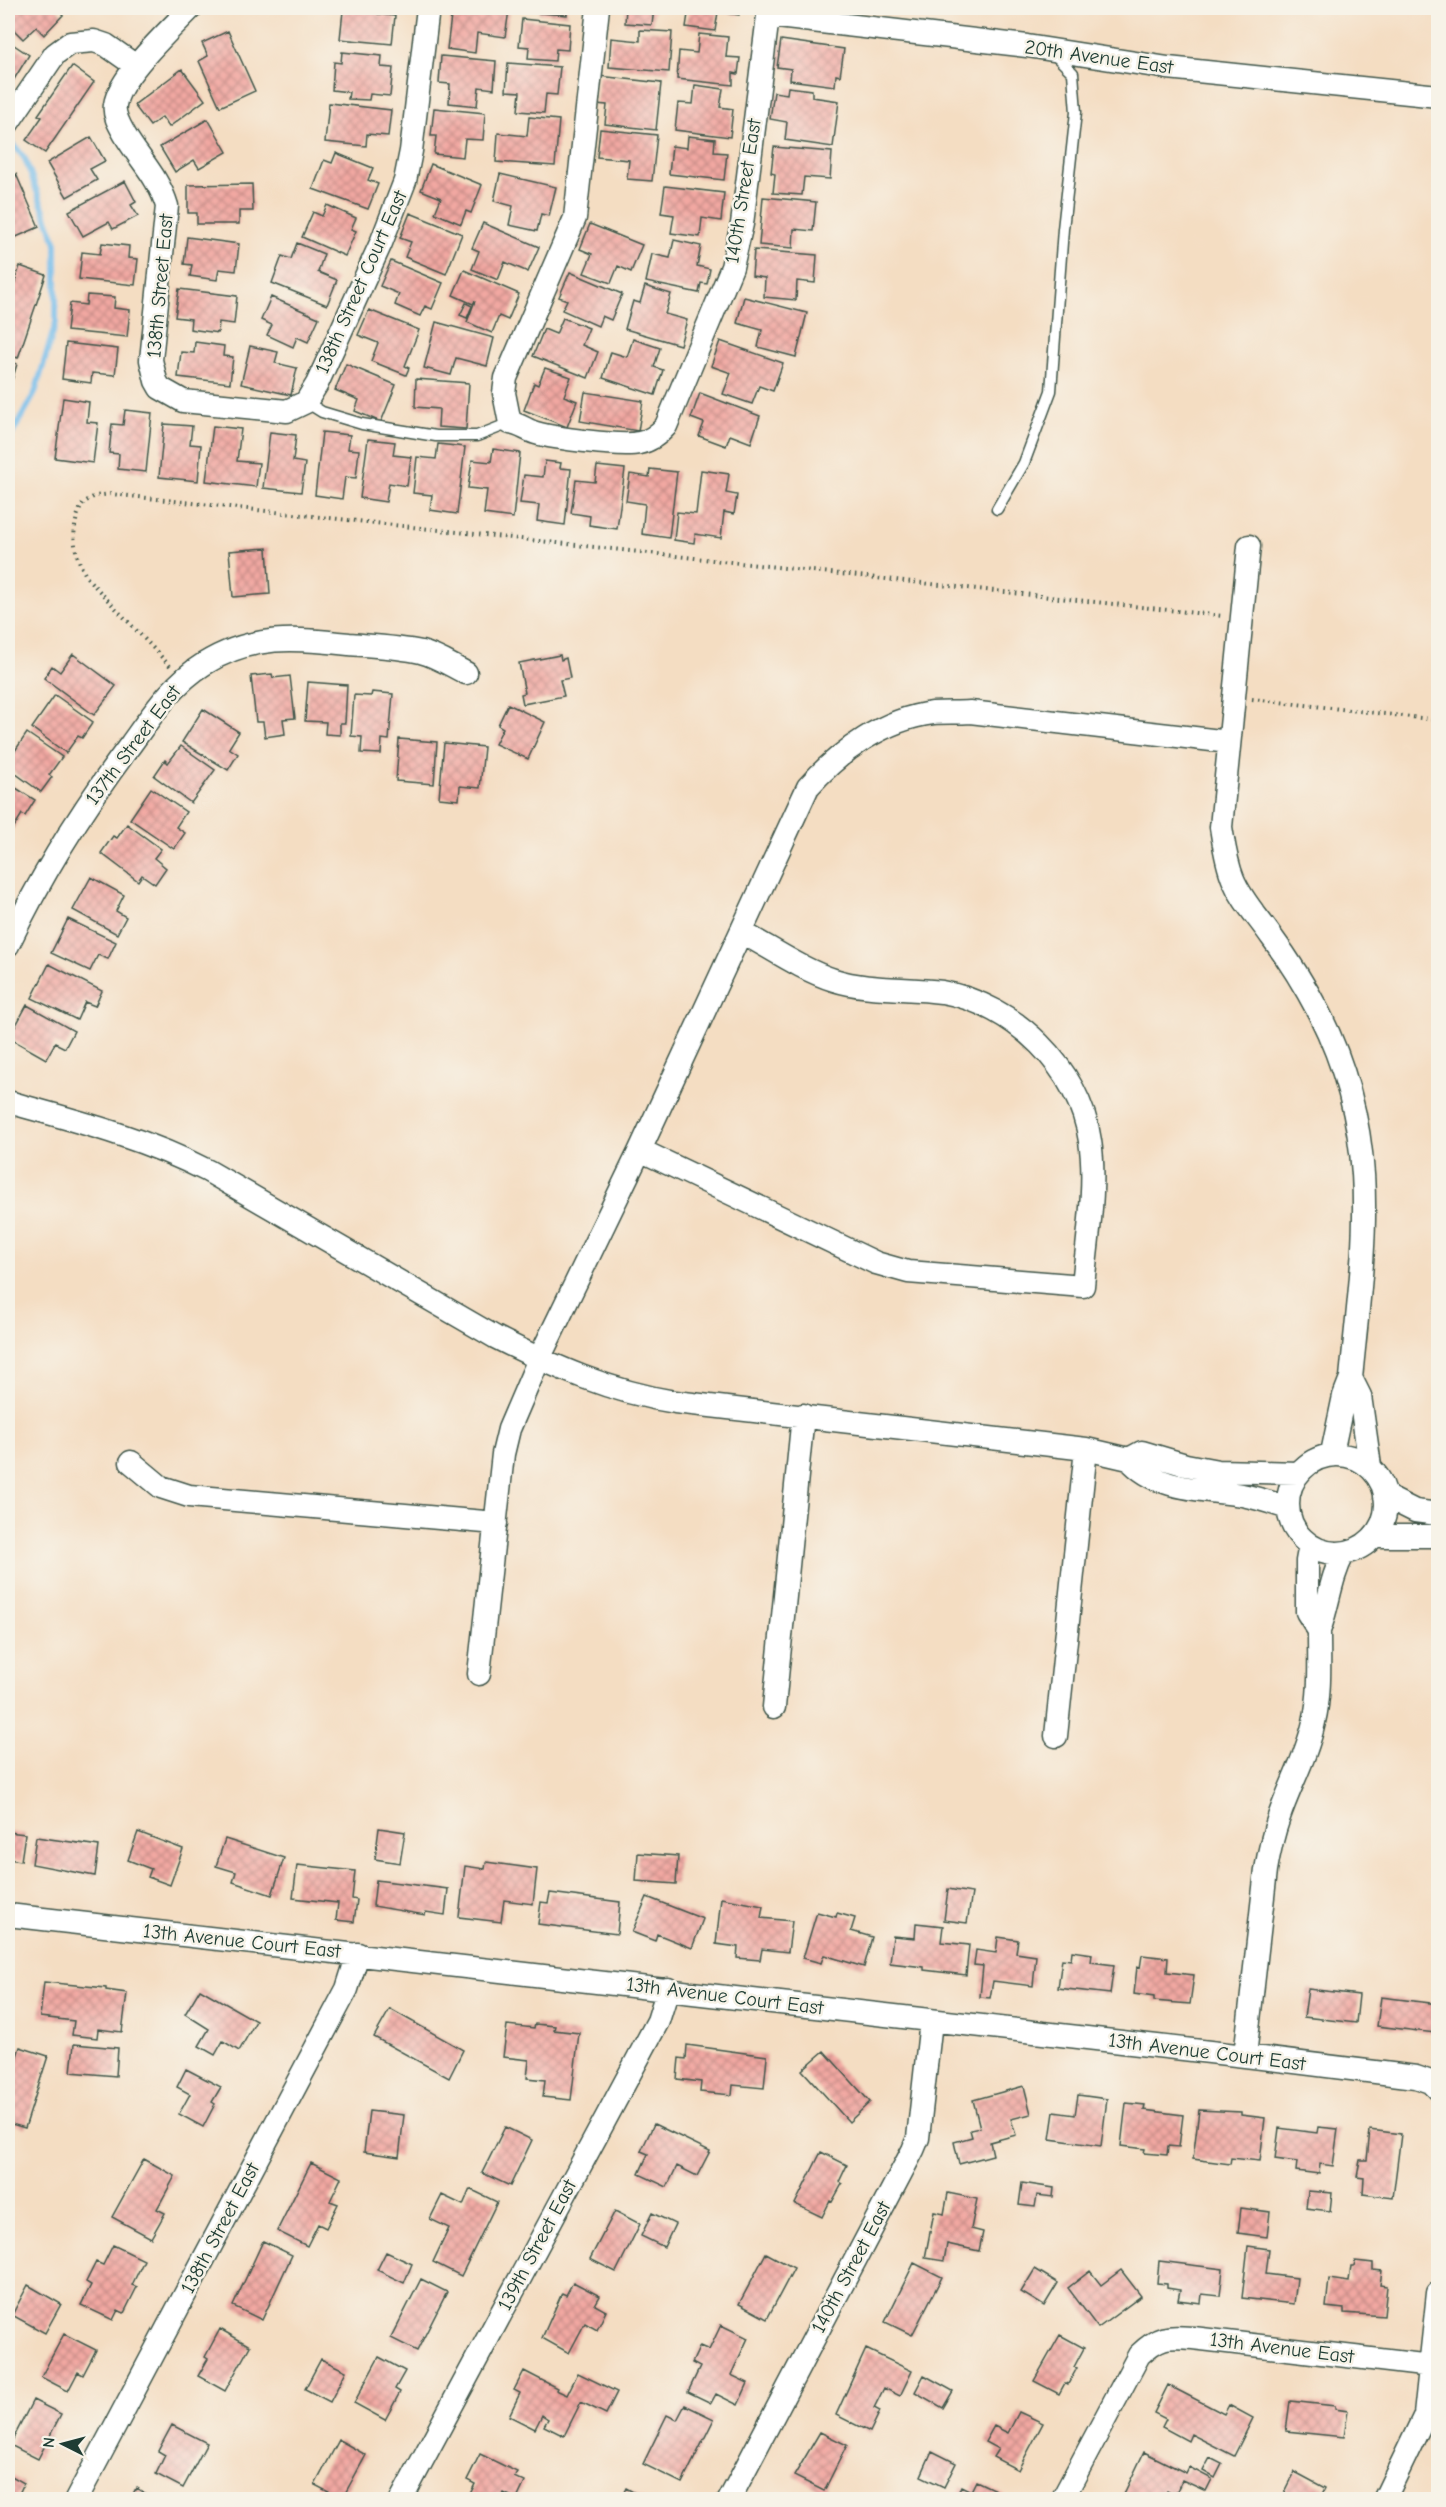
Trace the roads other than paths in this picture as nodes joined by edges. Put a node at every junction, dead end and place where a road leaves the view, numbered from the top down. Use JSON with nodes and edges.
{"nodes":[{"id":1,"x":191,"y":8,"type":"edge"},
{"id":2,"x":428,"y":8,"type":"edge"},
{"id":3,"x":598,"y":8,"type":"edge"},
{"id":4,"x":769,"y":12,"type":"edge"},
{"id":5,"x":1050,"y":50,"type":"junction"},
{"id":6,"x":136,"y":66,"type":"junction"},
{"id":7,"x":1438,"y":96,"type":"edge"},
{"id":8,"x":8,"y":123,"type":"edge"},
{"id":9,"x":302,"y":403,"type":"junction"},
{"id":10,"x":510,"y":423,"type":"junction"},
{"id":11,"x":996,"y":509,"type":"dead end"},
{"id":12,"x":1249,"y":546,"type":"dead end"},
{"id":13,"x":466,"y":673,"type":"dead end"},
{"id":14,"x":1229,"y":742,"type":"junction"},
{"id":15,"x":741,"y":932,"type":"junction"},
{"id":16,"x":8,"y":945,"type":"edge"},
{"id":17,"x":8,"y":1102,"type":"edge"},
{"id":18,"x":640,"y":1150,"type":"junction"},
{"id":19,"x":539,"y":1359,"type":"junction"},
{"id":20,"x":1351,"y":1378,"type":"junction"},
{"id":21,"x":803,"y":1415,"type":"junction"},
{"id":22,"x":1086,"y":1449,"type":"junction"},
{"id":23,"x":1332,"y":1453,"type":"junction"},
{"id":24,"x":1129,"y":1459,"type":"junction"},
{"id":25,"x":130,"y":1462,"type":"dead end"},
{"id":26,"x":1370,"y":1466,"type":"junction"},
{"id":27,"x":1298,"y":1473,"type":"junction"},
{"id":28,"x":1385,"y":1496,"type":"junction"},
{"id":29,"x":1287,"y":1508,"type":"junction"},
{"id":30,"x":1438,"y":1514,"type":"edge"},
{"id":31,"x":496,"y":1523,"type":"junction"},
{"id":32,"x":1375,"y":1536,"type":"junction"},
{"id":33,"x":1438,"y":1536,"type":"edge"},
{"id":34,"x":1310,"y":1545,"type":"junction"},
{"id":35,"x":1344,"y":1553,"type":"junction"},
{"id":36,"x":1319,"y":1631,"type":"junction"},
{"id":37,"x":479,"y":1674,"type":"dead end"},
{"id":38,"x":774,"y":1707,"type":"dead end"},
{"id":39,"x":1056,"y":1736,"type":"dead end"},
{"id":40,"x":8,"y":1915,"type":"edge"},
{"id":41,"x":358,"y":1954,"type":"junction"},
{"id":42,"x":668,"y":1989,"type":"junction"},
{"id":43,"x":931,"y":2021,"type":"junction"},
{"id":44,"x":1245,"y":2056,"type":"junction"},
{"id":45,"x":1438,"y":2089,"type":"edge"},
{"id":46,"x":1438,"y":2292,"type":"edge"},
{"id":47,"x":1431,"y":2366,"type":"junction"},
{"id":48,"x":76,"y":2499,"type":"edge"},
{"id":49,"x":401,"y":2499,"type":"edge"},
{"id":50,"x":729,"y":2499,"type":"edge"},
{"id":51,"x":1062,"y":2499,"type":"edge"},
{"id":52,"x":1384,"y":2499,"type":"edge"}],
"edges":[{"from":1,"to":6,"type":"street","name":"138th Street East"},
{"from":2,"to":9,"type":"street","name":"138th Street Court East"},
{"from":3,"to":10,"type":"street"},
{"from":4,"to":5,"type":"street","name":"20th Avenue East"},
{"from":4,"to":10,"type":"street","name":"140th Street East"},
{"from":5,"to":7,"type":"street","name":"20th Avenue East"},
{"from":5,"to":11,"type":"lane"},
{"from":6,"to":8,"type":"street"},
{"from":6,"to":9,"type":"street","name":"138th Street East"},
{"from":9,"to":10,"type":"lane"},
{"from":12,"to":14,"type":"street"},
{"from":13,"to":16,"type":"street","name":"137th Street East"},
{"from":14,"to":15,"type":"street"},
{"from":14,"to":20,"type":"street"},
{"from":15,"to":18,"type":"street"},
{"from":15,"to":18,"type":"street"},
{"from":17,"to":19,"type":"street"},
{"from":18,"to":19,"type":"street"},
{"from":19,"to":21,"type":"street"},
{"from":19,"to":31,"type":"street"},
{"from":20,"to":23,"type":"street"},
{"from":20,"to":26,"type":"street"},
{"from":21,"to":22,"type":"street"},
{"from":21,"to":38,"type":"street"},
{"from":22,"to":24,"type":"street"},
{"from":22,"to":39,"type":"street"},
{"from":23,"to":26,"type":"street"},
{"from":23,"to":27,"type":"street"},
{"from":24,"to":27,"type":"street"},
{"from":24,"to":29,"type":"street"},
{"from":25,"to":31,"type":"street"},
{"from":26,"to":28,"type":"street"},
{"from":27,"to":29,"type":"street"},
{"from":28,"to":30,"type":"street"},
{"from":28,"to":32,"type":"street"},
{"from":29,"to":34,"type":"street"},
{"from":31,"to":37,"type":"street"},
{"from":32,"to":33,"type":"street"},
{"from":32,"to":35,"type":"street"},
{"from":34,"to":35,"type":"street"},
{"from":34,"to":36,"type":"street"},
{"from":35,"to":36,"type":"street"},
{"from":36,"to":44,"type":"street"},
{"from":40,"to":41,"type":"street","name":"13th Avenue Court East"},
{"from":41,"to":42,"type":"street","name":"13th Avenue Court East"},
{"from":41,"to":48,"type":"street","name":"138th Street East"},
{"from":42,"to":43,"type":"street","name":"13th Avenue Court East"},
{"from":42,"to":49,"type":"street","name":"139th Street East"},
{"from":43,"to":44,"type":"street","name":"13th Avenue Court East"},
{"from":43,"to":50,"type":"street","name":"140th Street East"},
{"from":44,"to":45,"type":"street","name":"13th Avenue Court East"},
{"from":46,"to":47,"type":"street"},
{"from":47,"to":51,"type":"street","name":"13th Avenue East"},
{"from":47,"to":52,"type":"street"}]}
